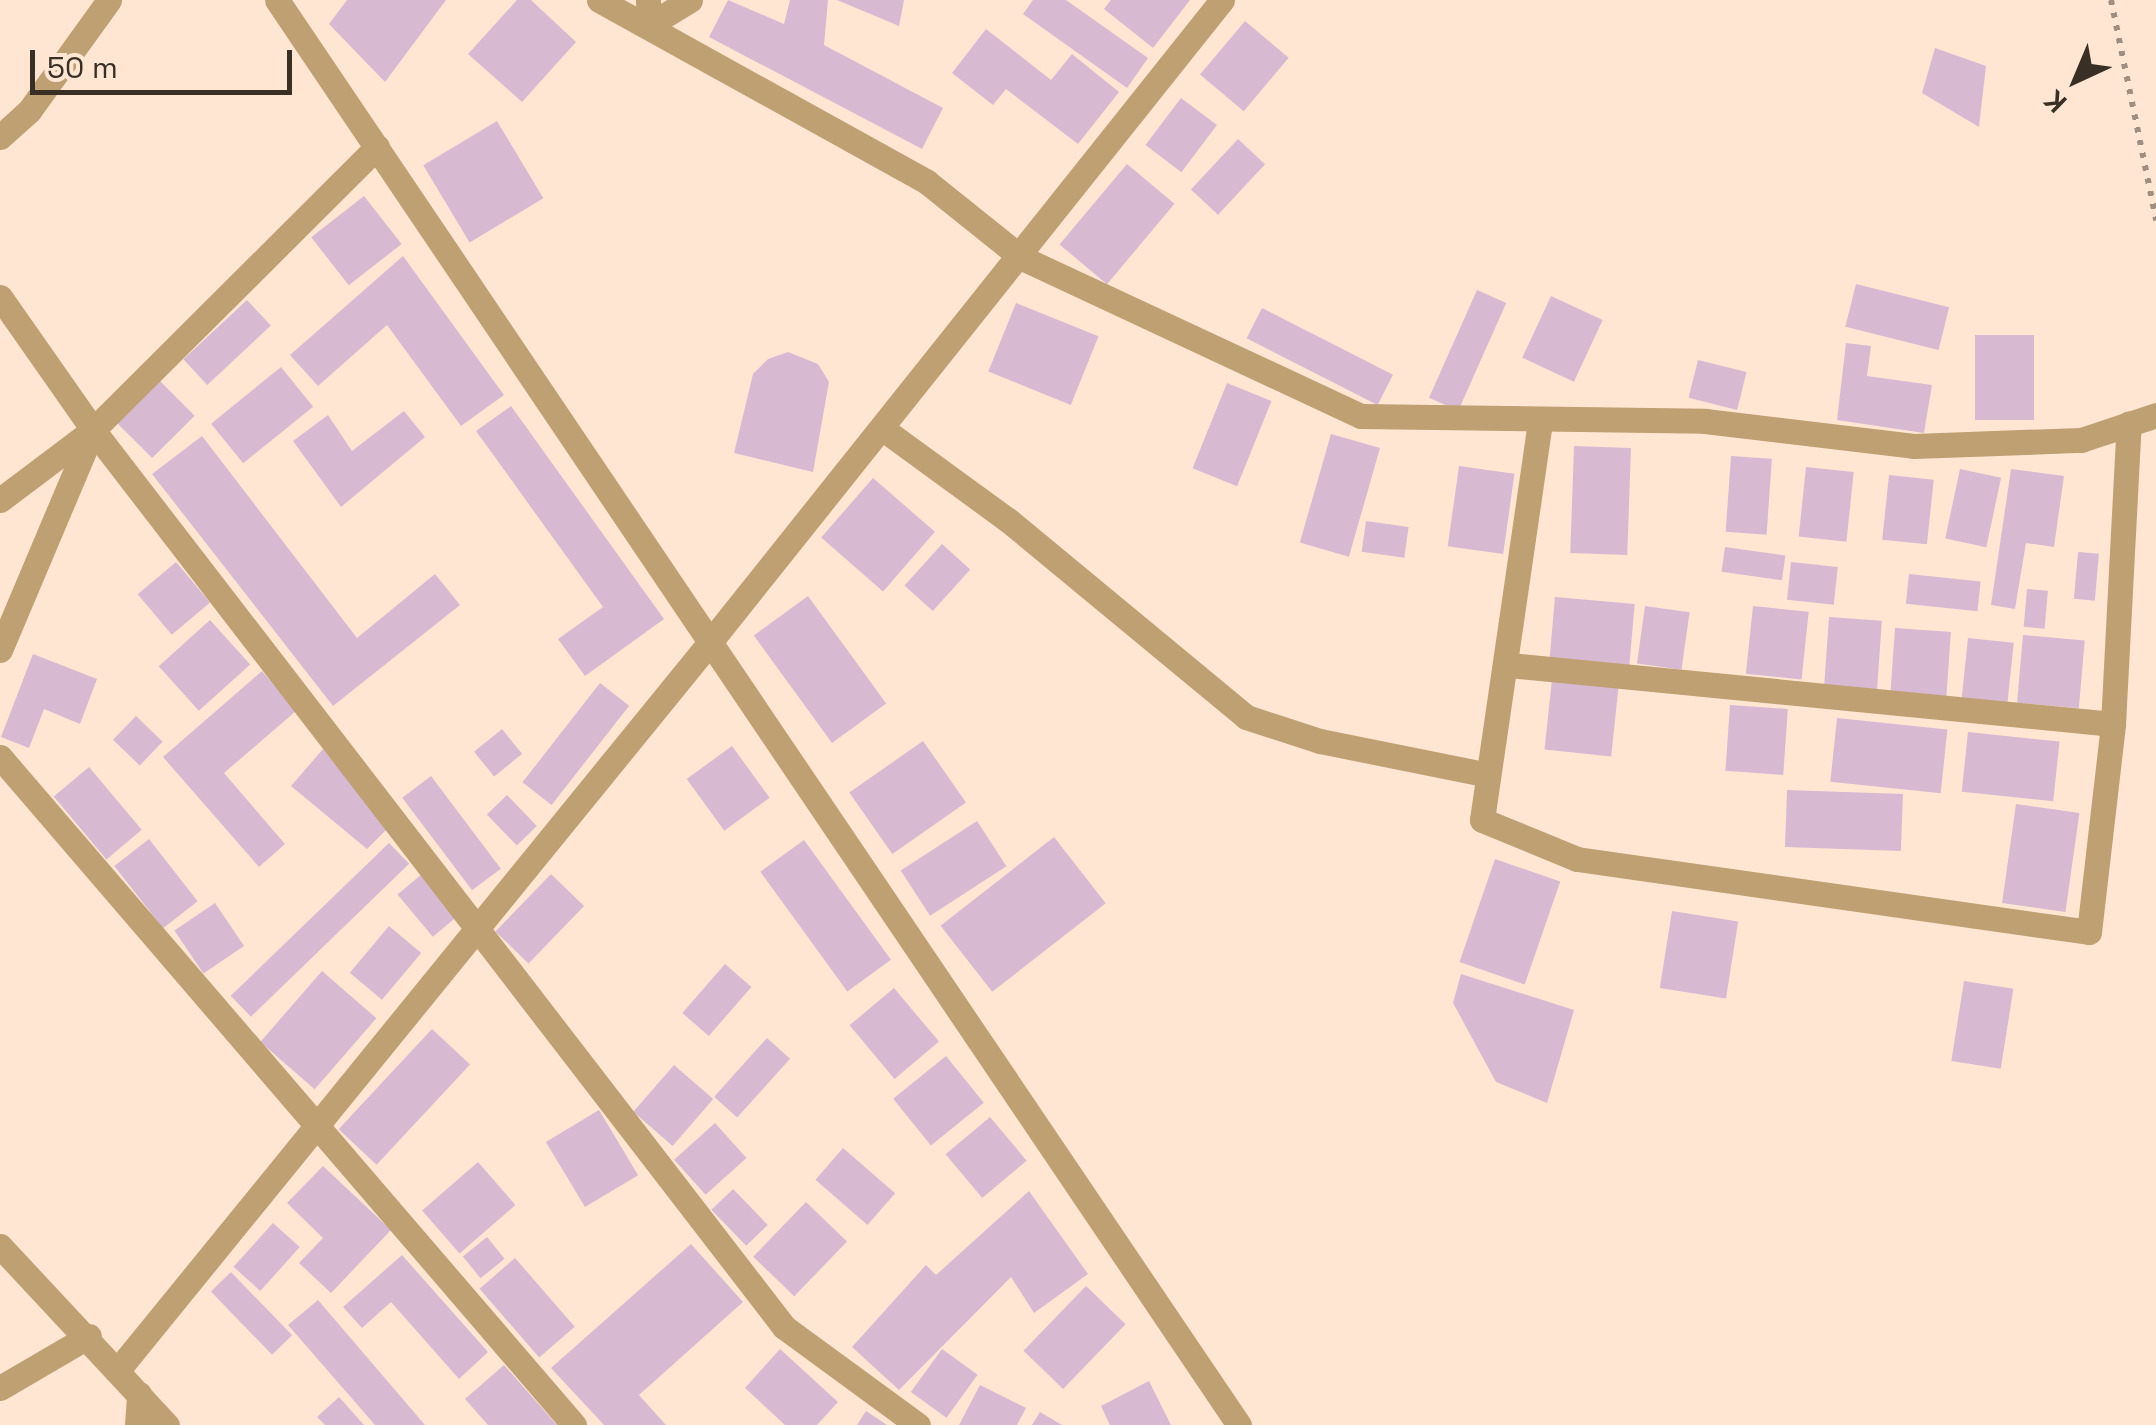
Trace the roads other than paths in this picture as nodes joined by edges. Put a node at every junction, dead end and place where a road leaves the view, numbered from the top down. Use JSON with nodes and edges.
{"nodes":[{"id":1,"x":109,"y":0,"type":"edge"},
{"id":2,"x":277,"y":0,"type":"edge"},
{"id":3,"x":600,"y":0,"type":"edge"},
{"id":4,"x":690,"y":0,"type":"edge"},
{"id":5,"x":1222,"y":0,"type":"edge"},
{"id":6,"x":649,"y":12,"type":"edge"},
{"id":7,"x":0,"y":136,"type":"edge"},
{"id":8,"x":378,"y":147,"type":"junction"},
{"id":9,"x":1022,"y":258,"type":"junction"},
{"id":10,"x":0,"y":296,"type":"edge"},
{"id":11,"x":2156,"y":415,"type":"edge"},
{"id":12,"x":1540,"y":422,"type":"junction"},
{"id":13,"x":2128,"y":423,"type":"junction"},
{"id":14,"x":883,"y":429,"type":"junction"},
{"id":15,"x":92,"y":430,"type":"junction"},
{"id":16,"x":0,"y":500,"type":"edge"},
{"id":17,"x":710,"y":642,"type":"junction"},
{"id":18,"x":0,"y":650,"type":"edge"},
{"id":19,"x":1509,"y":664,"type":"junction"},
{"id":20,"x":2113,"y":724,"type":"junction"},
{"id":21,"x":0,"y":757,"type":"edge"},
{"id":22,"x":1488,"y":774,"type":"junction"},
{"id":23,"x":476,"y":925,"type":"junction"},
{"id":24,"x":317,"y":1120,"type":"junction"},
{"id":25,"x":0,"y":1246,"type":"edge"},
{"id":26,"x":89,"y":1336,"type":"junction"},
{"id":27,"x":117,"y":1371,"type":"junction"},
{"id":28,"x":0,"y":1388,"type":"edge"},
{"id":29,"x":139,"y":1394,"type":"junction"},
{"id":30,"x":137,"y":1425,"type":"edge"},
{"id":31,"x":166,"y":1425,"type":"edge"},
{"id":32,"x":574,"y":1425,"type":"edge"},
{"id":33,"x":918,"y":1425,"type":"edge"},
{"id":34,"x":1239,"y":1425,"type":"edge"}],
"edges":[{"from":1,"to":7,"type":"street"},
{"from":2,"to":8,"type":"street"},
{"from":3,"to":6,"type":"street"},
{"from":4,"to":6,"type":"street"},
{"from":5,"to":9,"type":"street"},
{"from":6,"to":9,"type":"street"},
{"from":8,"to":15,"type":"street"},
{"from":8,"to":17,"type":"street"},
{"from":9,"to":12,"type":"street"},
{"from":9,"to":14,"type":"street"},
{"from":10,"to":15,"type":"street"},
{"from":11,"to":13,"type":"street"},
{"from":12,"to":13,"type":"street"},
{"from":12,"to":19,"type":"street"},
{"from":13,"to":20,"type":"street"},
{"from":14,"to":17,"type":"street"},
{"from":14,"to":22,"type":"street"},
{"from":15,"to":16,"type":"street"},
{"from":15,"to":18,"type":"street"},
{"from":15,"to":23,"type":"street"},
{"from":17,"to":23,"type":"street"},
{"from":17,"to":34,"type":"street"},
{"from":19,"to":20,"type":"street"},
{"from":19,"to":22,"type":"street"},
{"from":20,"to":22,"type":"street"},
{"from":21,"to":24,"type":"street"},
{"from":23,"to":24,"type":"street"},
{"from":23,"to":33,"type":"street"},
{"from":24,"to":27,"type":"street"},
{"from":24,"to":32,"type":"street"},
{"from":25,"to":26,"type":"street"},
{"from":26,"to":27,"type":"street"},
{"from":26,"to":28,"type":"street"},
{"from":27,"to":29,"type":"street"},
{"from":29,"to":30,"type":"street"},
{"from":29,"to":31,"type":"street"}]}
